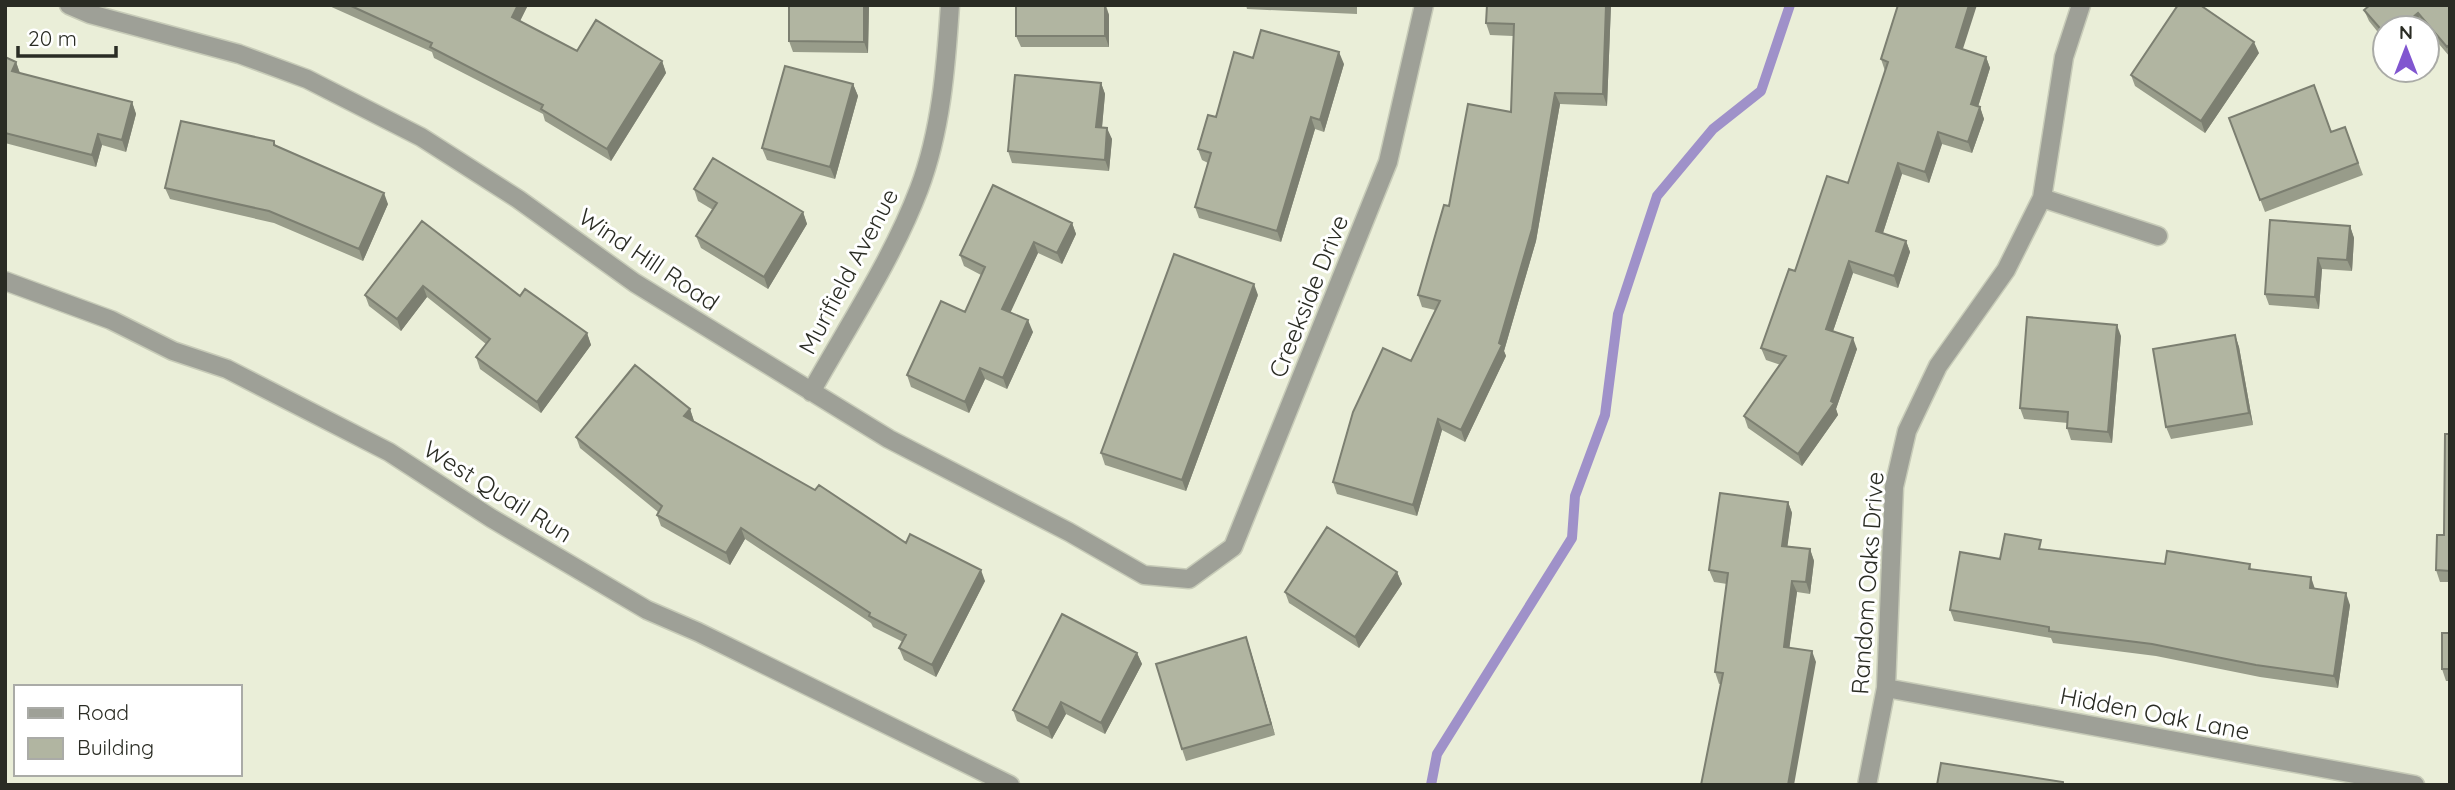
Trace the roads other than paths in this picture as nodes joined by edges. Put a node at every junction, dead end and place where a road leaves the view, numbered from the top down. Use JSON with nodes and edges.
{"nodes":[{"id":1,"x":69,"y":5,"type":"edge"},
{"id":2,"x":950,"y":5,"type":"edge"},
{"id":3,"x":1424,"y":5,"type":"edge"},
{"id":4,"x":2081,"y":5,"type":"edge"},
{"id":5,"x":2042,"y":198,"type":"junction"},
{"id":6,"x":2158,"y":236,"type":"dead end"},
{"id":7,"x":5,"y":281,"type":"edge"},
{"id":8,"x":811,"y":392,"type":"junction"},
{"id":9,"x":1189,"y":579,"type":"joint"},
{"id":10,"x":1886,"y":688,"type":"junction"},
{"id":11,"x":1010,"y":785,"type":"edge"},
{"id":12,"x":1867,"y":785,"type":"edge"},
{"id":13,"x":2415,"y":785,"type":"edge"}],
"edges":[{"from":1,"to":8,"type":"street","name":"Wind Hill Road"},
{"from":2,"to":8,"type":"street","name":"Murifield Avenue"},
{"from":3,"to":9,"type":"street","name":"Creekside Drive"},
{"from":4,"to":5,"type":"street","name":"Random Oaks Drive"},
{"from":5,"to":6,"type":"street"},
{"from":5,"to":10,"type":"street","name":"Random Oaks Drive"},
{"from":7,"to":11,"type":"street","name":"West Quail Run"},
{"from":8,"to":9,"type":"street","name":"Wind Hill Road"},
{"from":10,"to":12,"type":"street","name":"Random Oaks Drive"},
{"from":10,"to":13,"type":"street","name":"Hidden Oak Lane"}]}
